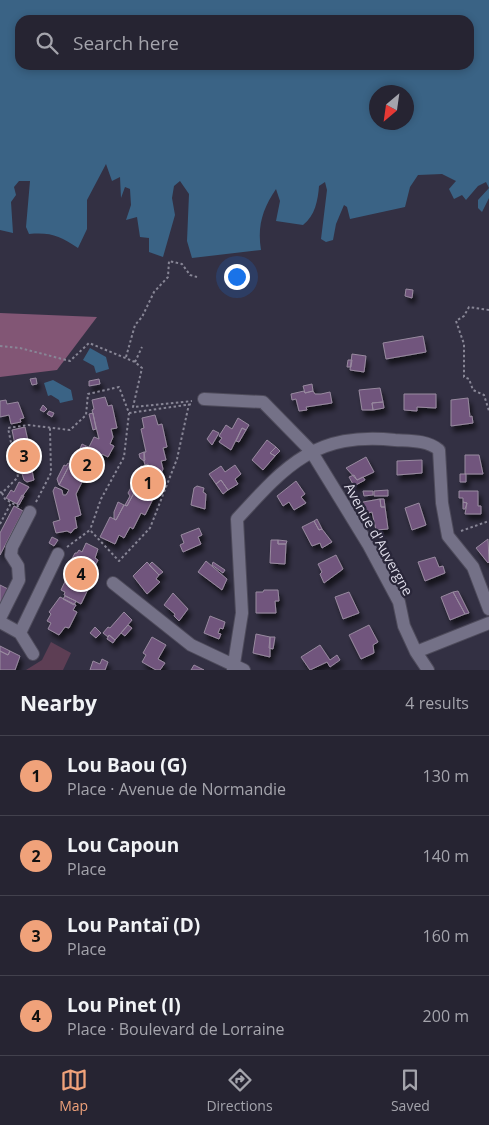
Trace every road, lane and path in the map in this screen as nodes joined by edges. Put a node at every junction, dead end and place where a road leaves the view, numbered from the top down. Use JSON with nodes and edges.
{"nodes":[{"id":1,"x":197,"y":277,"type":"dead end"},
{"id":2,"x":489,"y":310,"type":"edge"},
{"id":3,"x":0,"y":346,"type":"edge"},
{"id":4,"x":142,"y":347,"type":"dead end"},
{"id":5,"x":126,"y":358,"type":"junction"},
{"id":6,"x":135,"y":362,"type":"junction"},
{"id":7,"x":204,"y":399,"type":"junction"},
{"id":8,"x":189,"y":404,"type":"junction"},
{"id":9,"x":489,"y":411,"type":"edge"},
{"id":10,"x":129,"y":413,"type":"junction"},
{"id":11,"x":50,"y":428,"type":"junction"},
{"id":12,"x":311,"y":452,"type":"junction"},
{"id":13,"x":1,"y":492,"type":"edge"},
{"id":14,"x":30,"y":512,"type":"joint"},
{"id":15,"x":489,"y":521,"type":"edge"},
{"id":16,"x":0,"y":524,"type":"edge"},
{"id":17,"x":90,"y":530,"type":"junction"},
{"id":18,"x":448,"y":536,"type":"junction"},
{"id":19,"x":58,"y":554,"type":"joint"},
{"id":20,"x":113,"y":583,"type":"dead end"},
{"id":21,"x":489,"y":609,"type":"edge"},
{"id":22,"x":0,"y":620,"type":"edge"},
{"id":23,"x":489,"y":623,"type":"edge"},
{"id":24,"x":20,"y":633,"type":"junction"},
{"id":25,"x":416,"y":652,"type":"junction"},
{"id":26,"x":33,"y":654,"type":"dead end"},
{"id":27,"x":237,"y":669,"type":"edge"},
{"id":28,"x":428,"y":670,"type":"edge"}],
"edges":[{"from":1,"to":5,"type":"path"},
{"from":2,"to":9,"type":"path"},
{"from":3,"to":5,"type":"path"},
{"from":4,"to":6,"type":"path"},
{"from":5,"to":6,"type":"path"},
{"from":6,"to":7,"type":"path"},
{"from":7,"to":8,"type":"path"},
{"from":7,"to":12,"type":"street","name":"Avenue d'Auvergne"},
{"from":8,"to":10,"type":"path"},
{"from":8,"to":17,"type":"path"},
{"from":10,"to":11,"type":"path"},
{"from":10,"to":17,"type":"path"},
{"from":11,"to":13,"type":"path"},
{"from":11,"to":14,"type":"path"},
{"from":12,"to":18,"type":"street"},
{"from":12,"to":25,"type":"street","name":"Avenue d'Auvergne"},
{"from":12,"to":27,"type":"street"},
{"from":13,"to":16,"type":"path"},
{"from":14,"to":22,"type":"street"},
{"from":15,"to":18,"type":"path"},
{"from":17,"to":19,"type":"path"},
{"from":18,"to":21,"type":"street"},
{"from":19,"to":24,"type":"street"},
{"from":20,"to":27,"type":"street"},
{"from":22,"to":24,"type":"street"},
{"from":23,"to":25,"type":"street"},
{"from":24,"to":26,"type":"street"},
{"from":25,"to":28,"type":"street","name":"Avenue d'Auvergne"}]}
